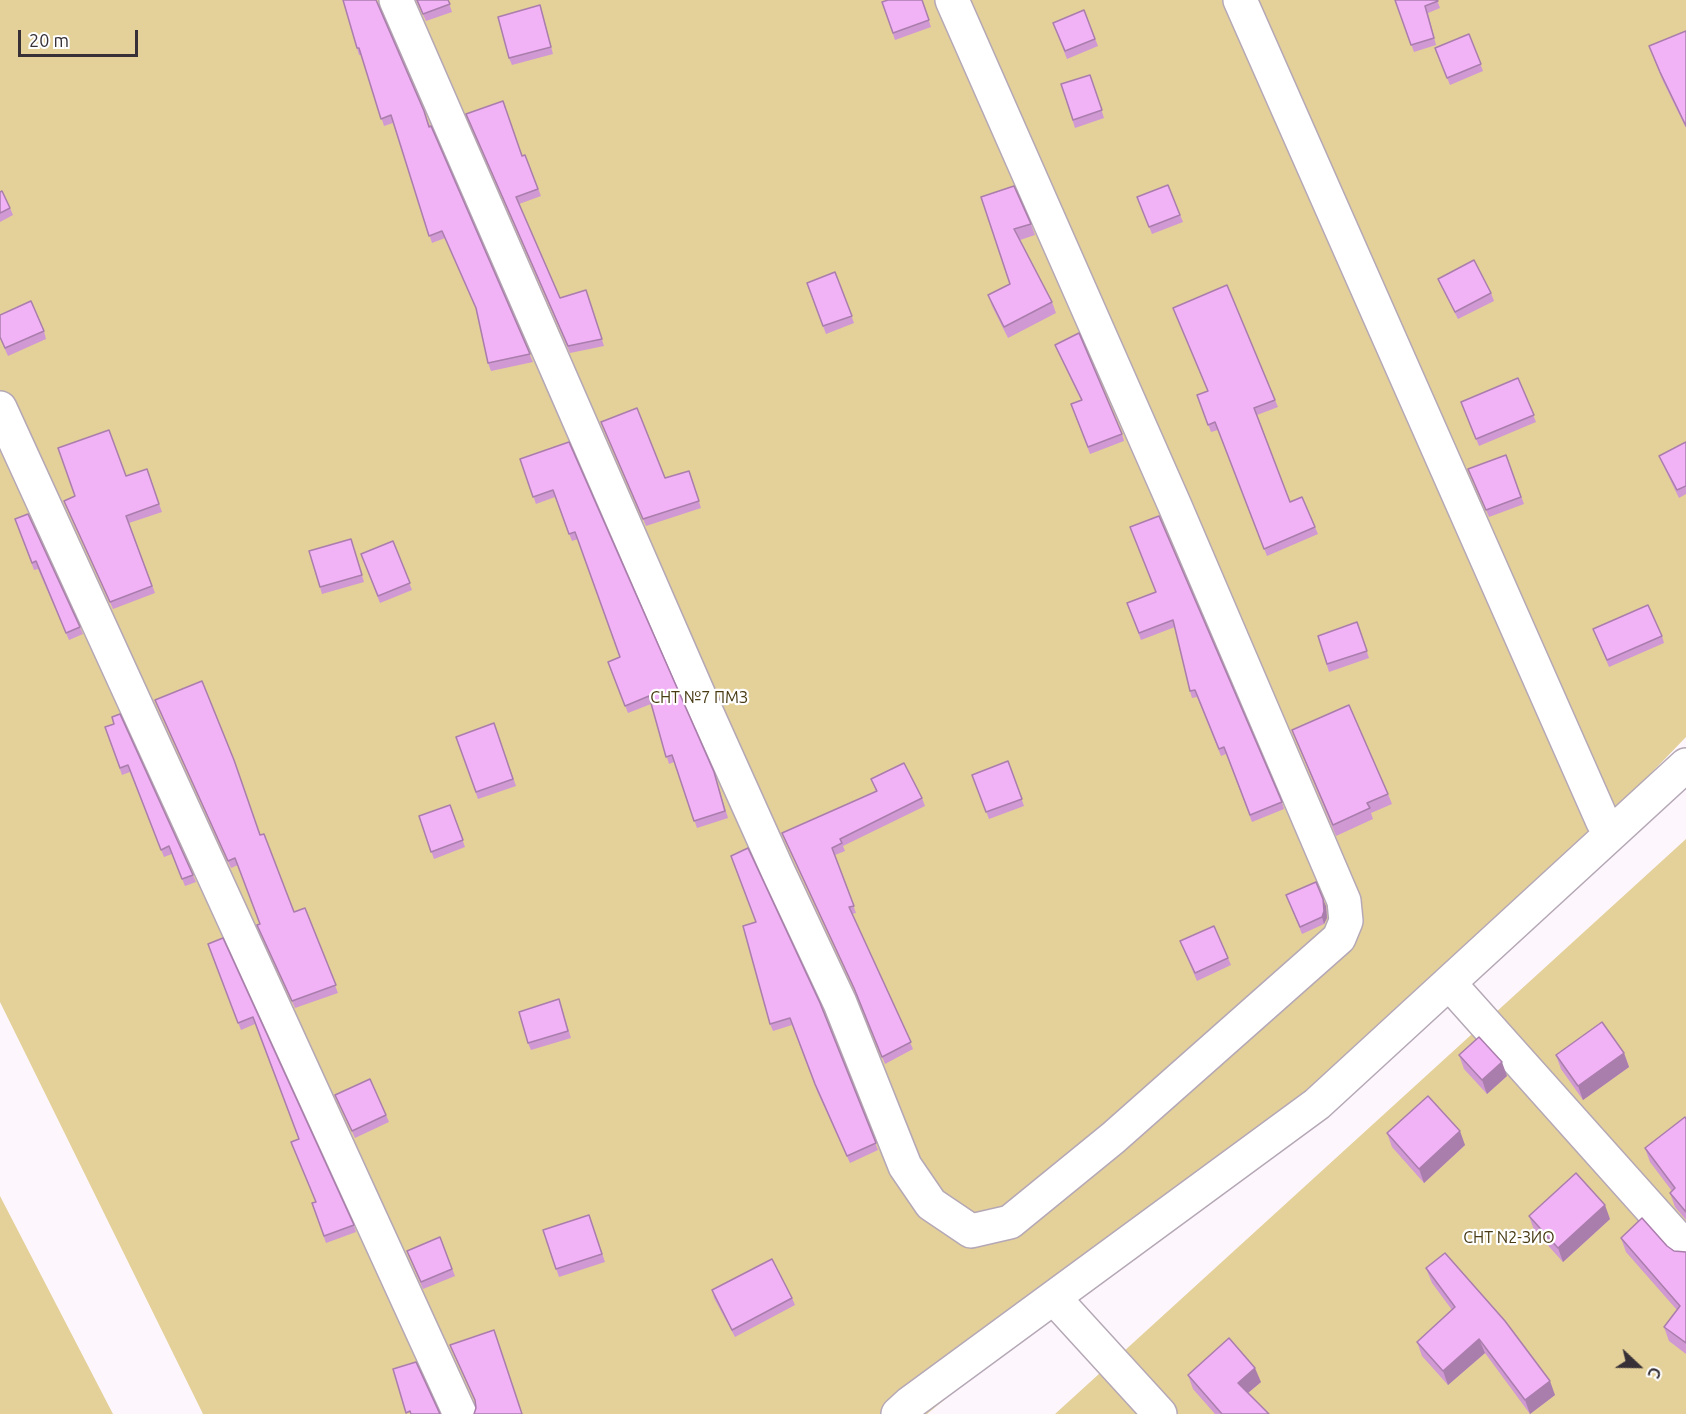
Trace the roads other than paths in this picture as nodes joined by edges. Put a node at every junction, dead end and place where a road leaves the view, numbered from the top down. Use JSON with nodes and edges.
{"nodes":[{"id":1,"x":396,"y":0,"type":"edge"},
{"id":2,"x":952,"y":0,"type":"edge"},
{"id":3,"x":1240,"y":0,"type":"edge"},
{"id":4,"x":0,"y":408,"type":"edge"},
{"id":5,"x":1686,"y":765,"type":"edge"},
{"id":6,"x":1603,"y":822,"type":"dead end"},
{"id":7,"x":1449,"y":983,"type":"junction"},
{"id":8,"x":1686,"y":1248,"type":"edge"},
{"id":9,"x":1054,"y":1298,"type":"junction"},
{"id":10,"x":460,"y":1414,"type":"edge"},
{"id":11,"x":898,"y":1414,"type":"edge"},
{"id":12,"x":1160,"y":1414,"type":"edge"}],
"edges":[{"from":1,"to":2,"type":"street"},
{"from":3,"to":6,"type":"street"},
{"from":4,"to":10,"type":"street"},
{"from":5,"to":7,"type":"street"},
{"from":7,"to":8,"type":"street"},
{"from":7,"to":9,"type":"street"},
{"from":9,"to":11,"type":"street"},
{"from":9,"to":12,"type":"street"}]}
